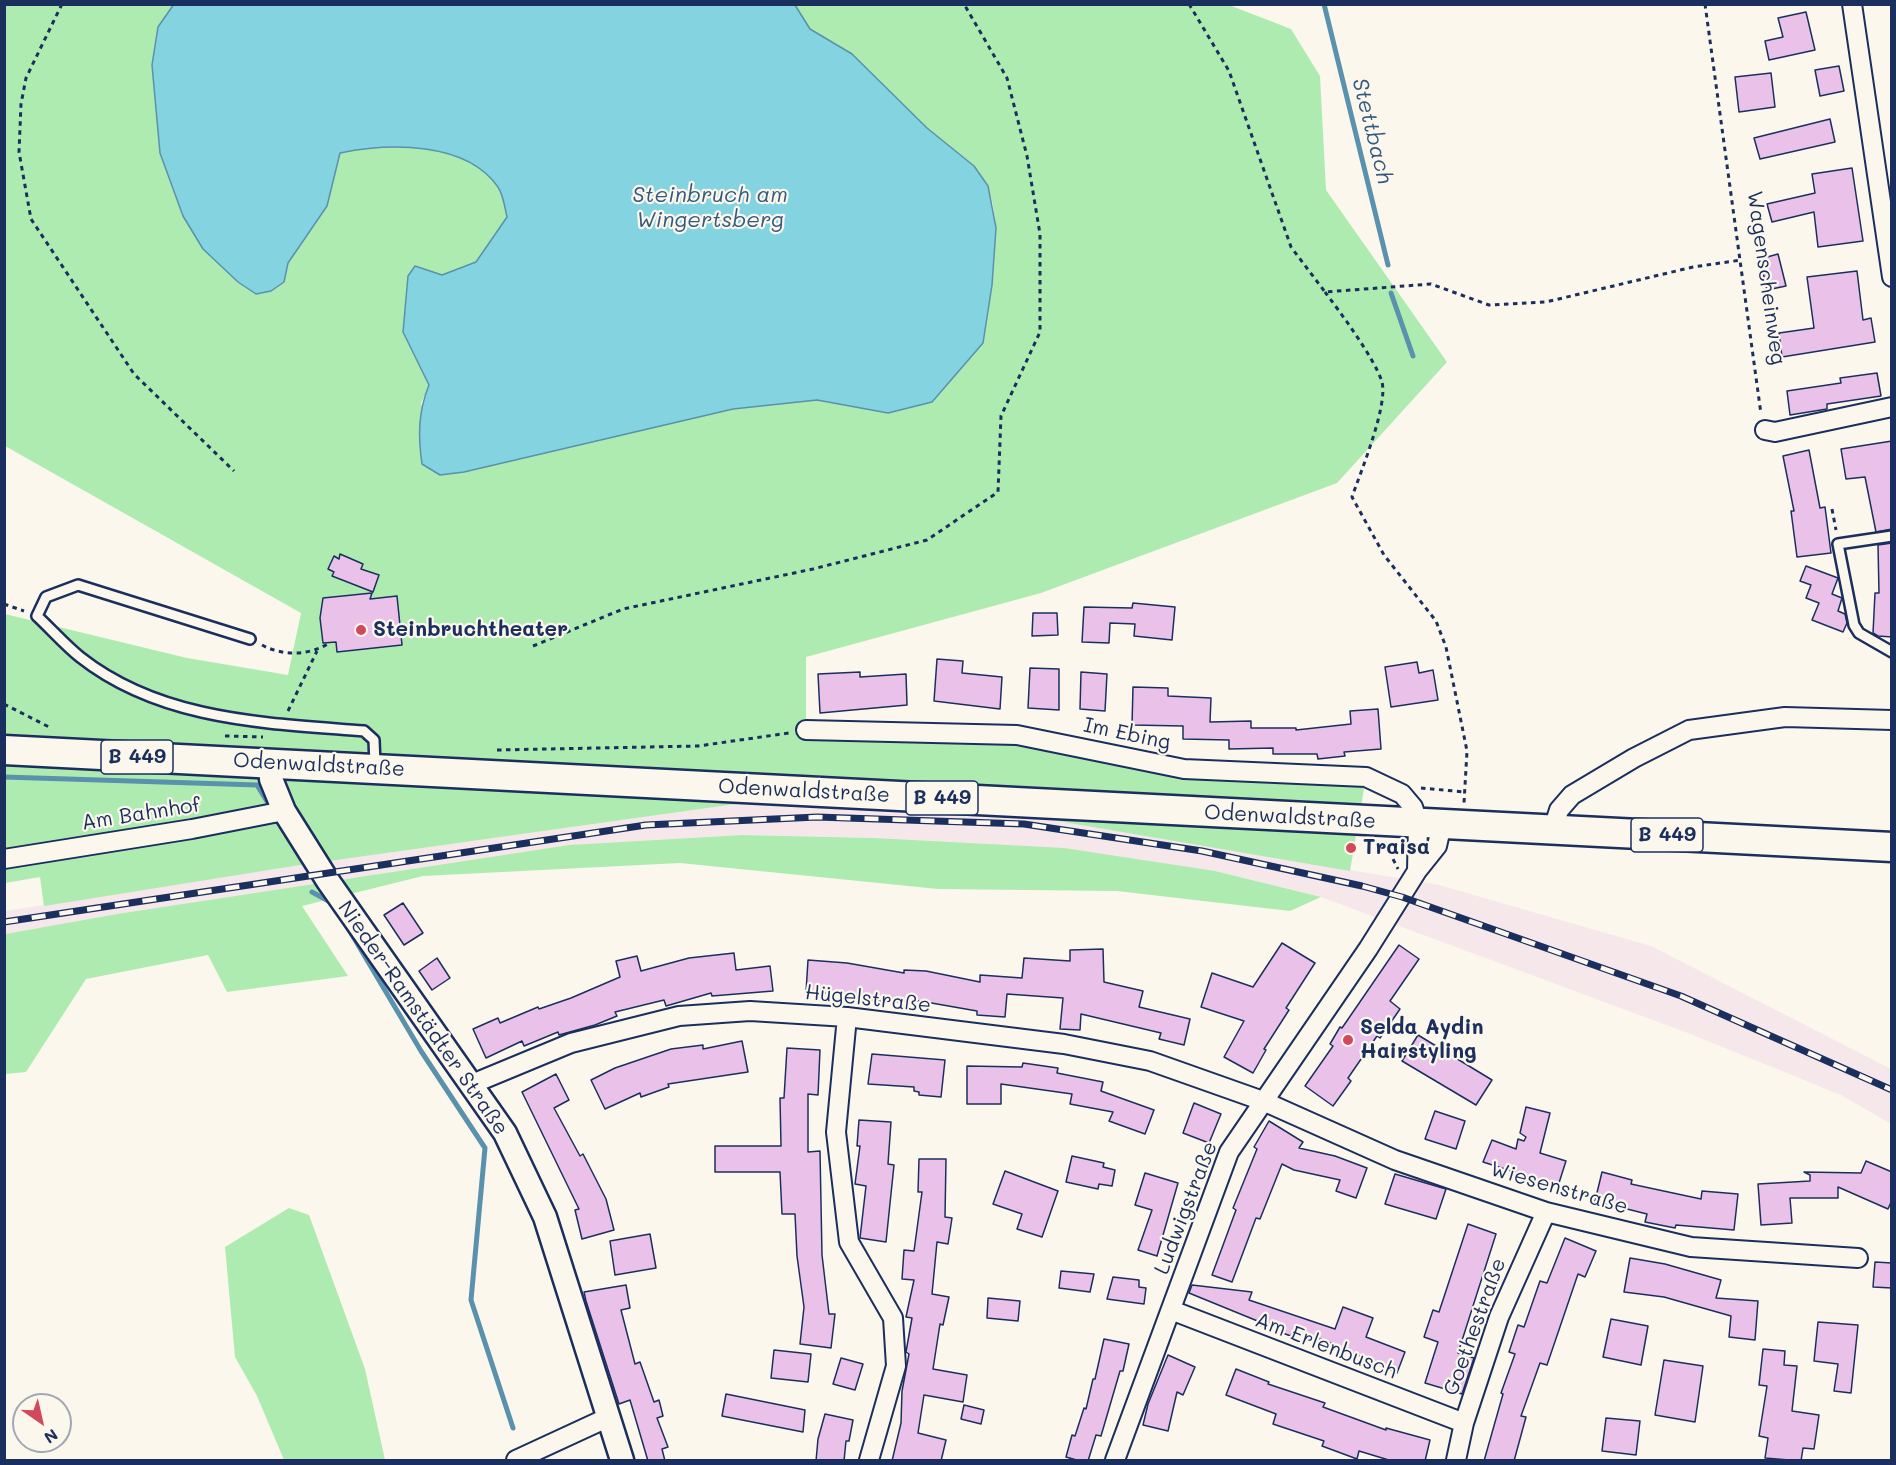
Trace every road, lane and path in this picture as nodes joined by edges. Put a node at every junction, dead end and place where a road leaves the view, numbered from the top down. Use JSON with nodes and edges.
{"nodes":[{"id":1,"x":62,"y":4,"type":"edge"},
{"id":2,"x":964,"y":4,"type":"edge"},
{"id":3,"x":1189,"y":4,"type":"edge"},
{"id":4,"x":1705,"y":4,"type":"edge"},
{"id":5,"x":1852,"y":4,"type":"edge"},
{"id":6,"x":1741,"y":260,"type":"junction"},
{"id":7,"x":1892,"y":277,"type":"edge"},
{"id":8,"x":1325,"y":292,"type":"junction"},
{"id":9,"x":1892,"y":407,"type":"edge"},
{"id":10,"x":1765,"y":430,"type":"joint"},
{"id":11,"x":234,"y":471,"type":"dead end"},
{"id":12,"x":1832,"y":510,"type":"dead end"},
{"id":13,"x":1892,"y":536,"type":"edge"},
{"id":14,"x":1838,"y":544,"type":"junction"},
{"id":15,"x":4,"y":604,"type":"edge"},
{"id":16,"x":37,"y":616,"type":"junction"},
{"id":17,"x":250,"y":639,"type":"joint"},
{"id":18,"x":329,"y":643,"type":"dead end"},
{"id":19,"x":533,"y":646,"type":"dead end"},
{"id":20,"x":317,"y":651,"type":"junction"},
{"id":21,"x":1892,"y":652,"type":"edge"},
{"id":22,"x":291,"y":703,"type":"dead end"},
{"id":23,"x":4,"y":704,"type":"edge"},
{"id":24,"x":1891,"y":724,"type":"edge"},
{"id":25,"x":806,"y":730,"type":"joint"},
{"id":26,"x":59,"y":732,"type":"dead end"},
{"id":27,"x":223,"y":736,"type":"dead end"},
{"id":28,"x":4,"y":750,"type":"edge"},
{"id":29,"x":490,"y":750,"type":"dead end"},
{"id":30,"x":270,"y":751,"type":"junction"},
{"id":31,"x":374,"y":767,"type":"junction"},
{"id":32,"x":284,"y":811,"type":"junction"},
{"id":33,"x":1441,"y":824,"type":"junction"},
{"id":34,"x":1553,"y":829,"type":"junction"},
{"id":35,"x":1892,"y":847,"type":"edge"},
{"id":36,"x":4,"y":859,"type":"edge"},
{"id":37,"x":847,"y":1017,"type":"junction"},
{"id":38,"x":472,"y":1084,"type":"junction"},
{"id":39,"x":1263,"y":1101,"type":"junction"},
{"id":40,"x":1546,"y":1212,"type":"junction"},
{"id":41,"x":1858,"y":1257,"type":"dead end"},
{"id":42,"x":1171,"y":1311,"type":"junction"},
{"id":43,"x":609,"y":1417,"type":"junction"},
{"id":44,"x":1464,"y":1423,"type":"junction"},
{"id":45,"x":516,"y":1461,"type":"edge"},
{"id":46,"x":622,"y":1461,"type":"edge"},
{"id":47,"x":869,"y":1461,"type":"edge"},
{"id":48,"x":1115,"y":1461,"type":"edge"},
{"id":49,"x":1456,"y":1461,"type":"edge"}],
"edges":[{"from":1,"to":11,"type":"path"},
{"from":2,"to":19,"type":"path"},
{"from":3,"to":8,"type":"path"},
{"from":4,"to":6,"type":"path","name":"Wagenscheinweg"},
{"from":5,"to":7,"type":"street"},
{"from":6,"to":8,"type":"path"},
{"from":6,"to":10,"type":"path","name":"Wagenscheinweg"},
{"from":8,"to":33,"type":"path"},
{"from":9,"to":10,"type":"street"},
{"from":12,"to":14,"type":"path"},
{"from":13,"to":14,"type":"lane"},
{"from":14,"to":21,"type":"lane"},
{"from":15,"to":16,"type":"path"},
{"from":16,"to":17,"type":"lane"},
{"from":16,"to":31,"type":"lane"},
{"from":17,"to":20,"type":"path"},
{"from":18,"to":20,"type":"path"},
{"from":20,"to":22,"type":"path"},
{"from":23,"to":26,"type":"path"},
{"from":24,"to":34,"type":"street"},
{"from":25,"to":29,"type":"path"},
{"from":25,"to":33,"type":"street","name":"Im Ebing"},
{"from":27,"to":30,"type":"path"},
{"from":28,"to":30,"type":"main road","name":"Odenwaldstraße","number":"B 449"},
{"from":30,"to":31,"type":"main road","name":"Odenwaldstraße","number":"B 449"},
{"from":30,"to":32,"type":"street","name":"Nieder-Ramstädter Straße"},
{"from":31,"to":33,"type":"main road","name":"Odenwaldstraße","number":"B 449"},
{"from":32,"to":36,"type":"street","name":"Am Bahnhof"},
{"from":32,"to":38,"type":"street","name":"Nieder-Ramstädter Straße"},
{"from":33,"to":34,"type":"main road","name":"Odenwaldstraße","number":"B 449"},
{"from":33,"to":39,"type":"street","name":"Ludwigstraße"},
{"from":34,"to":35,"type":"main road","name":"Odenwaldstraße","number":"B 449"},
{"from":37,"to":38,"type":"street","name":"Hügelstraße"},
{"from":37,"to":39,"type":"street","name":"Hügelstraße"},
{"from":37,"to":47,"type":"street"},
{"from":38,"to":43,"type":"street","name":"Nieder-Ramstädter Straße"},
{"from":39,"to":40,"type":"street","name":"Wiesenstraße"},
{"from":39,"to":42,"type":"street","name":"Ludwigstraße"},
{"from":40,"to":41,"type":"street","name":"Wiesenstraße"},
{"from":40,"to":44,"type":"street","name":"Goethestraße"},
{"from":42,"to":44,"type":"street","name":"Am Erlenbusch"},
{"from":42,"to":48,"type":"street","name":"Ludwigstraße"},
{"from":43,"to":45,"type":"street"},
{"from":43,"to":46,"type":"street","name":"Nieder-Ramstädter Straße"},
{"from":44,"to":49,"type":"street","name":"Goethestraße"}]}
